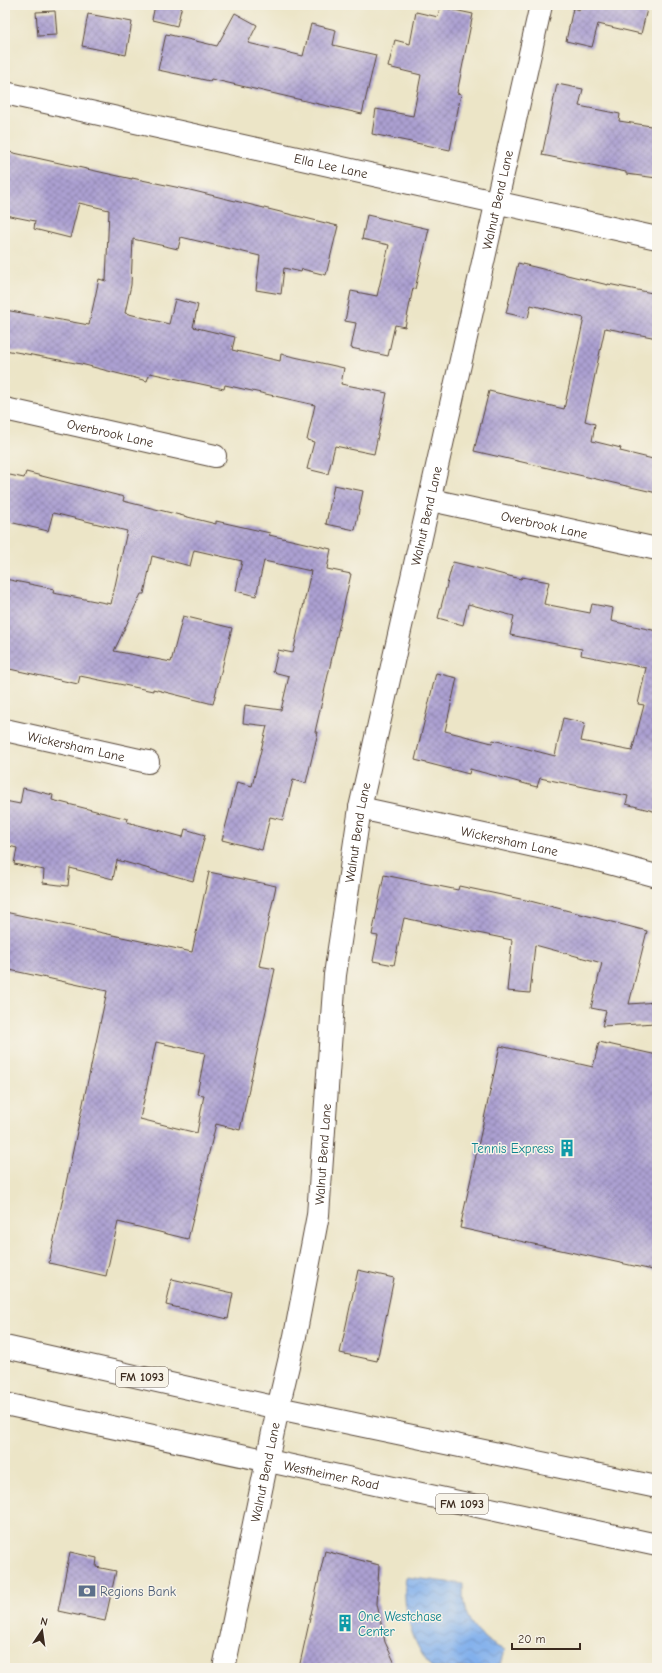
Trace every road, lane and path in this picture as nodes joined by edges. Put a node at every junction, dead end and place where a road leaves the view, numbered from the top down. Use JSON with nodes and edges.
{"nodes":[{"id":1,"x":541,"y":5,"type":"edge"},
{"id":2,"x":5,"y":93,"type":"edge"},
{"id":3,"x":498,"y":202,"type":"junction"},
{"id":4,"x":657,"y":238,"type":"edge"},
{"id":5,"x":5,"y":409,"type":"edge"},
{"id":6,"x":215,"y":456,"type":"dead end"},
{"id":7,"x":431,"y":500,"type":"junction"},
{"id":8,"x":657,"y":549,"type":"edge"},
{"id":9,"x":5,"y":730,"type":"edge"},
{"id":10,"x":148,"y":762,"type":"dead end"},
{"id":11,"x":360,"y":808,"type":"junction"},
{"id":12,"x":657,"y":876,"type":"edge"},
{"id":13,"x":5,"y":1346,"type":"edge"},
{"id":14,"x":5,"y":1404,"type":"edge"},
{"id":15,"x":278,"y":1408,"type":"junction"},
{"id":16,"x":266,"y":1462,"type":"junction"},
{"id":17,"x":657,"y":1487,"type":"edge"},
{"id":18,"x":657,"y":1545,"type":"edge"},
{"id":19,"x":224,"y":1668,"type":"edge"}],
"edges":[{"from":1,"to":3,"type":"street","name":"Walnut Bend Lane"},
{"from":2,"to":3,"type":"street","name":"Ella Lee Lane"},
{"from":3,"to":4,"type":"street","name":"Ella Lee Lane"},
{"from":3,"to":7,"type":"street","name":"Walnut Bend Lane"},
{"from":5,"to":6,"type":"street","name":"Overbrook Lane"},
{"from":7,"to":8,"type":"street","name":"Overbrook Lane"},
{"from":7,"to":11,"type":"street","name":"Walnut Bend Lane"},
{"from":9,"to":10,"type":"street","name":"Wickersham Lane"},
{"from":11,"to":12,"type":"street","name":"Wickersham Lane"},
{"from":11,"to":15,"type":"street","name":"Walnut Bend Lane"},
{"from":13,"to":15,"type":"street","number":"FM 1093"},
{"from":14,"to":16,"type":"street","name":"Westheimer Road","number":"FM 1093"},
{"from":15,"to":16,"type":"street","name":"Walnut Bend Lane"},
{"from":15,"to":17,"type":"street","number":"FM 1093"},
{"from":16,"to":18,"type":"street","name":"Westheimer Road","number":"FM 1093"},
{"from":16,"to":19,"type":"street","name":"Walnut Bend Lane"}]}
